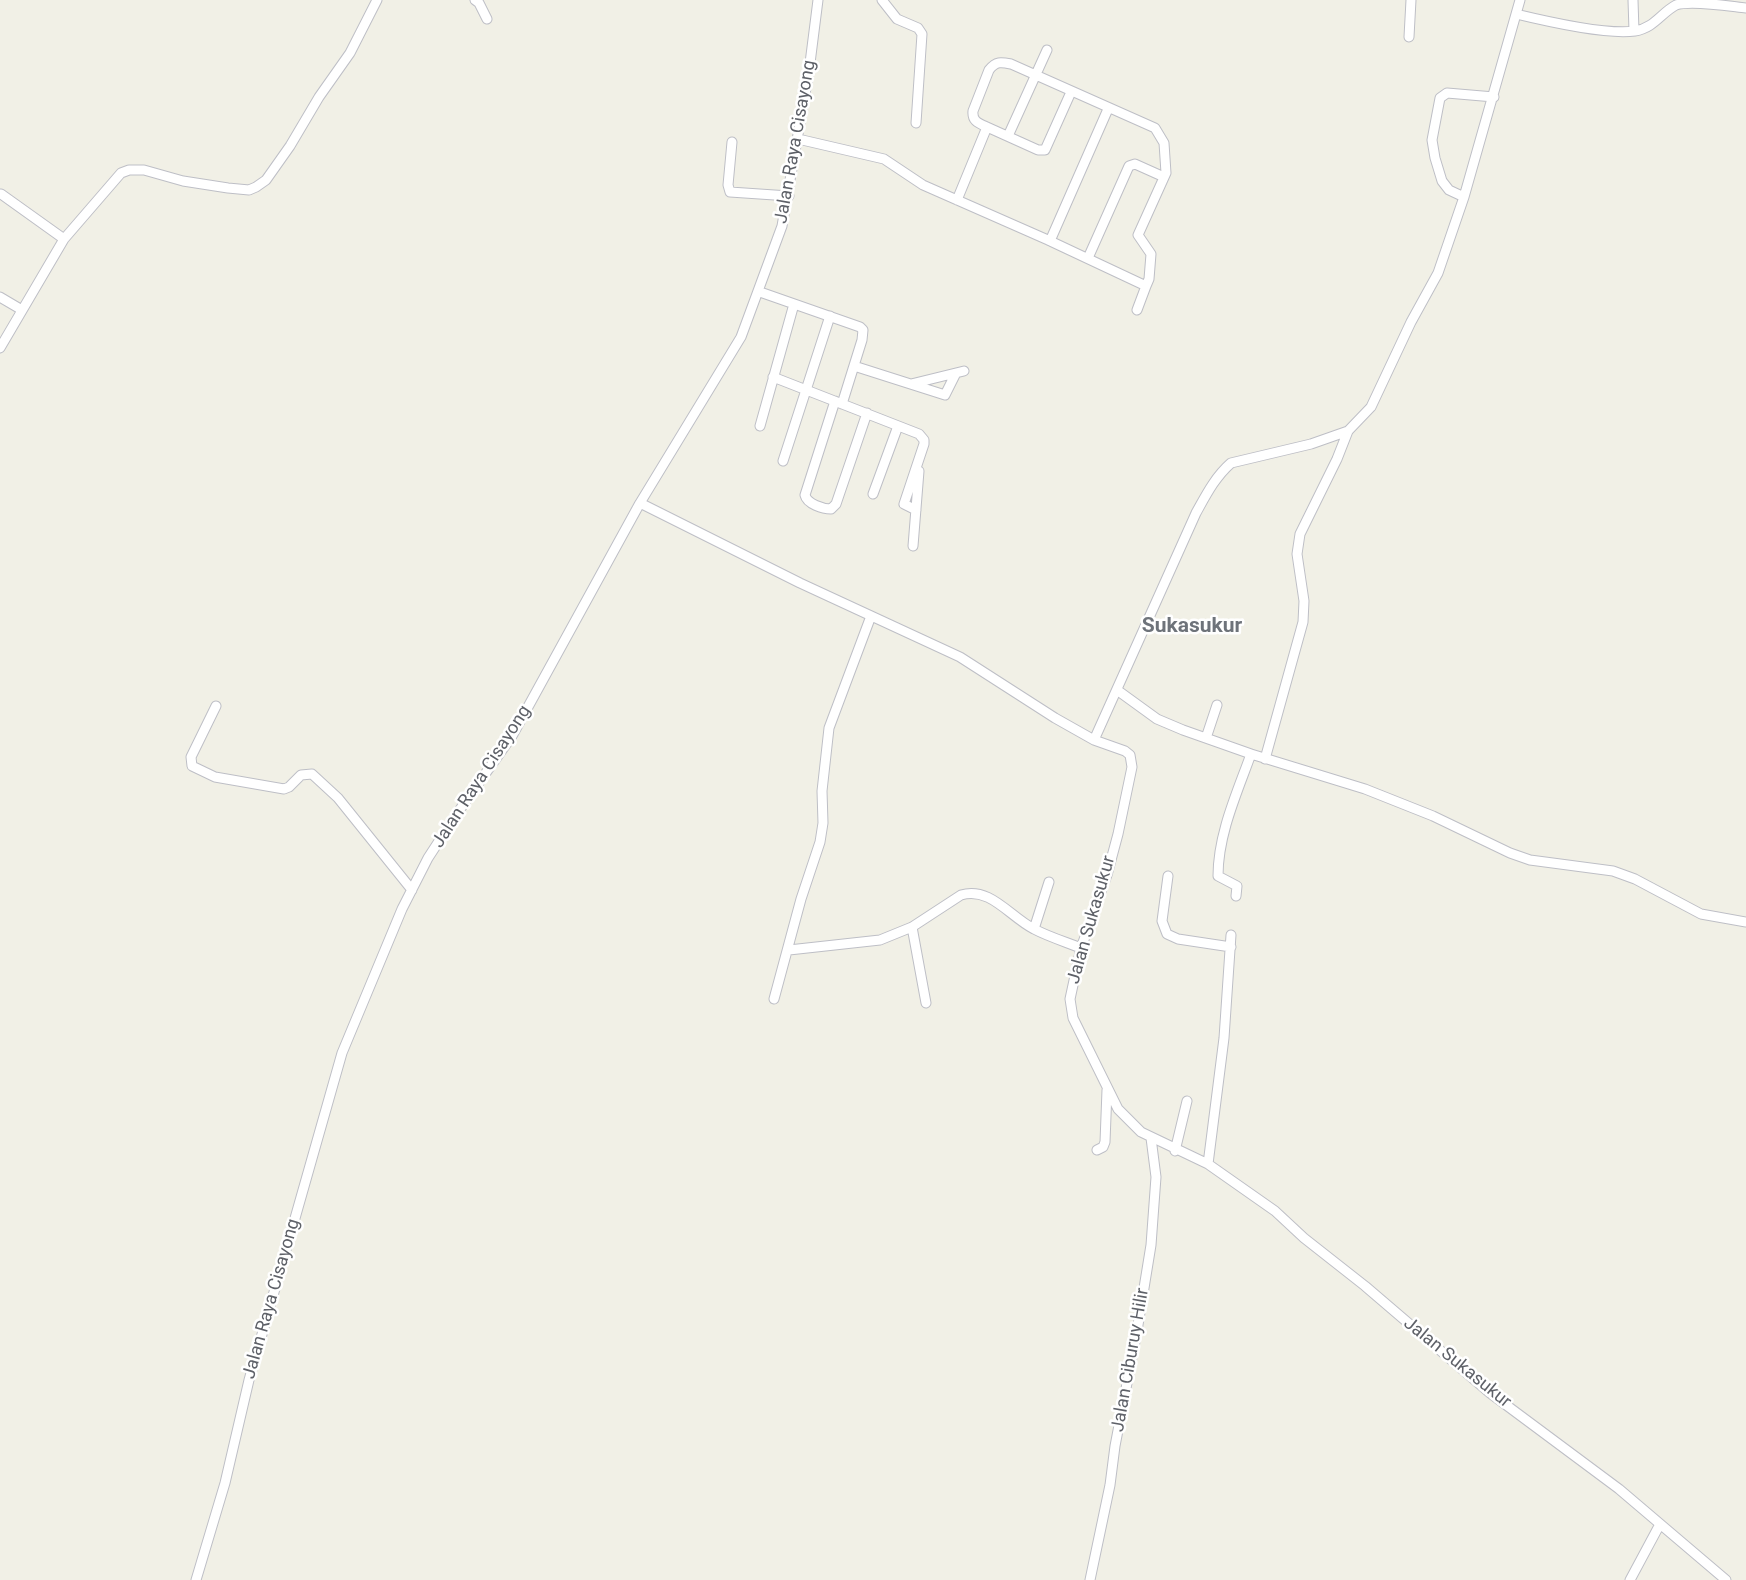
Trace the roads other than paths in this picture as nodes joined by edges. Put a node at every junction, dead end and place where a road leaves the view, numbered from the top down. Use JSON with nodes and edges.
{"nodes":[{"id":1,"x":377,"y":0,"type":"edge"},
{"id":2,"x":475,"y":0,"type":"edge"},
{"id":3,"x":818,"y":0,"type":"edge"},
{"id":4,"x":1411,"y":0,"type":"edge"},
{"id":5,"x":1520,"y":0,"type":"edge"},
{"id":6,"x":1633,"y":0,"type":"edge"},
{"id":7,"x":886,"y":2,"type":"edge"},
{"id":8,"x":1746,"y":8,"type":"edge"},
{"id":9,"x":1516,"y":13,"type":"junction"},
{"id":10,"x":487,"y":19,"type":"dead end"},
{"id":11,"x":1634,"y":31,"type":"junction"},
{"id":12,"x":1409,"y":37,"type":"dead end"},
{"id":13,"x":1046,"y":50,"type":"dead end"},
{"id":14,"x":1035,"y":75,"type":"junction"},
{"id":15,"x":1071,"y":92,"type":"junction"},
{"id":16,"x":1494,"y":97,"type":"junction"},
{"id":17,"x":1108,"y":109,"type":"junction"},
{"id":18,"x":916,"y":123,"type":"dead end"},
{"id":19,"x":987,"y":127,"type":"junction"},
{"id":20,"x":1009,"y":136,"type":"junction"},
{"id":21,"x":798,"y":139,"type":"junction"},
{"id":22,"x":732,"y":142,"type":"dead end"},
{"id":23,"x":1164,"y":177,"type":"junction"},
{"id":24,"x":1,"y":194,"type":"edge"},
{"id":25,"x":789,"y":196,"type":"junction"},
{"id":26,"x":1464,"y":197,"type":"junction"},
{"id":27,"x":957,"y":200,"type":"junction"},
{"id":28,"x":64,"y":239,"type":"junction"},
{"id":29,"x":1050,"y":240,"type":"junction"},
{"id":30,"x":1088,"y":258,"type":"junction"},
{"id":31,"x":1146,"y":286,"type":"junction"},
{"id":32,"x":760,"y":292,"type":"junction"},
{"id":33,"x":0,"y":297,"type":"edge"},
{"id":34,"x":794,"y":304,"type":"junction"},
{"id":35,"x":22,"y":310,"type":"junction"},
{"id":36,"x":1137,"y":310,"type":"dead end"},
{"id":37,"x":830,"y":316,"type":"junction"},
{"id":38,"x":1,"y":344,"type":"edge"},
{"id":39,"x":855,"y":366,"type":"junction"},
{"id":40,"x":774,"y":377,"type":"junction"},
{"id":41,"x":909,"y":385,"type":"junction"},
{"id":42,"x":807,"y":391,"type":"junction"},
{"id":43,"x":839,"y":402,"type":"junction"},
{"id":44,"x":867,"y":413,"type":"junction"},
{"id":45,"x":898,"y":425,"type":"junction"},
{"id":46,"x":760,"y":426,"type":"dead end"},
{"id":47,"x":1348,"y":431,"type":"junction"},
{"id":48,"x":783,"y":461,"type":"dead end"},
{"id":49,"x":873,"y":495,"type":"dead end"},
{"id":50,"x":640,"y":503,"type":"junction"},
{"id":51,"x":913,"y":546,"type":"dead end"},
{"id":52,"x":871,"y":616,"type":"junction"},
{"id":53,"x":1117,"y":690,"type":"junction"},
{"id":54,"x":1217,"y":705,"type":"dead end"},
{"id":55,"x":216,"y":706,"type":"dead end"},
{"id":56,"x":1206,"y":738,"type":"junction"},
{"id":57,"x":1094,"y":740,"type":"junction"},
{"id":58,"x":1251,"y":754,"type":"junction"},
{"id":59,"x":1265,"y":759,"type":"junction"},
{"id":60,"x":1168,"y":876,"type":"dead end"},
{"id":61,"x":1049,"y":882,"type":"dead end"},
{"id":62,"x":412,"y":890,"type":"junction"},
{"id":63,"x":1236,"y":897,"type":"dead end"},
{"id":64,"x":1746,"y":922,"type":"edge"},
{"id":65,"x":912,"y":927,"type":"junction"},
{"id":66,"x":1034,"y":929,"type":"junction"},
{"id":67,"x":1231,"y":935,"type":"dead end"},
{"id":68,"x":1231,"y":947,"type":"junction"},
{"id":69,"x":1081,"y":948,"type":"junction"},
{"id":70,"x":789,"y":950,"type":"junction"},
{"id":71,"x":774,"y":999,"type":"dead end"},
{"id":72,"x":926,"y":1003,"type":"dead end"},
{"id":73,"x":1107,"y":1088,"type":"junction"},
{"id":74,"x":1187,"y":1101,"type":"dead end"},
{"id":75,"x":1151,"y":1138,"type":"junction"},
{"id":76,"x":1097,"y":1150,"type":"dead end"},
{"id":77,"x":1175,"y":1150,"type":"junction"},
{"id":78,"x":1208,"y":1164,"type":"junction"},
{"id":79,"x":1660,"y":1524,"type":"junction"},
{"id":80,"x":196,"y":1580,"type":"edge"},
{"id":81,"x":1090,"y":1580,"type":"edge"},
{"id":82,"x":1630,"y":1580,"type":"edge"},
{"id":83,"x":1726,"y":1580,"type":"edge"}],
"edges":[{"from":1,"to":28,"type":"street"},
{"from":2,"to":10,"type":"street"},
{"from":3,"to":21,"type":"street","name":"Jalan Raya Cisayong"},
{"from":4,"to":12,"type":"street"},
{"from":5,"to":9,"type":"street"},
{"from":6,"to":11,"type":"street"},
{"from":7,"to":18,"type":"street"},
{"from":8,"to":11,"type":"street"},
{"from":9,"to":11,"type":"street"},
{"from":9,"to":16,"type":"street"},
{"from":13,"to":14,"type":"street"},
{"from":14,"to":15,"type":"street"},
{"from":14,"to":19,"type":"street"},
{"from":14,"to":20,"type":"street"},
{"from":15,"to":17,"type":"street"},
{"from":15,"to":20,"type":"street"},
{"from":16,"to":26,"type":"street"},
{"from":16,"to":26,"type":"street"},
{"from":17,"to":23,"type":"street"},
{"from":17,"to":29,"type":"street"},
{"from":19,"to":20,"type":"street"},
{"from":19,"to":27,"type":"street"},
{"from":21,"to":25,"type":"street","name":"Jalan Raya Cisayong"},
{"from":21,"to":27,"type":"street"},
{"from":22,"to":25,"type":"street"},
{"from":23,"to":30,"type":"street"},
{"from":23,"to":31,"type":"street"},
{"from":24,"to":28,"type":"street"},
{"from":25,"to":32,"type":"street","name":"Jalan Raya Cisayong"},
{"from":26,"to":47,"type":"street"},
{"from":27,"to":29,"type":"street"},
{"from":28,"to":35,"type":"street"},
{"from":29,"to":30,"type":"street"},
{"from":30,"to":31,"type":"street"},
{"from":31,"to":36,"type":"street"},
{"from":32,"to":34,"type":"street"},
{"from":32,"to":50,"type":"street","name":"Jalan Raya Cisayong"},
{"from":33,"to":35,"type":"street"},
{"from":34,"to":37,"type":"street"},
{"from":34,"to":40,"type":"street"},
{"from":35,"to":38,"type":"street"},
{"from":37,"to":39,"type":"street"},
{"from":37,"to":42,"type":"street"},
{"from":39,"to":41,"type":"street"},
{"from":39,"to":43,"type":"street"},
{"from":40,"to":42,"type":"street"},
{"from":40,"to":46,"type":"street"},
{"from":41,"to":41,"type":"street"},
{"from":42,"to":43,"type":"street"},
{"from":42,"to":48,"type":"street"},
{"from":43,"to":44,"type":"street"},
{"from":43,"to":44,"type":"street"},
{"from":44,"to":45,"type":"street"},
{"from":45,"to":49,"type":"street"},
{"from":45,"to":51,"type":"street"},
{"from":47,"to":53,"type":"street"},
{"from":47,"to":59,"type":"street"},
{"from":50,"to":52,"type":"street","name":"Jalan Sukasukur"},
{"from":50,"to":62,"type":"street","name":"Jalan Raya Cisayong"},
{"from":52,"to":57,"type":"street","name":"Jalan Sukasukur"},
{"from":52,"to":70,"type":"street"},
{"from":53,"to":56,"type":"street"},
{"from":53,"to":57,"type":"street"},
{"from":54,"to":56,"type":"street"},
{"from":55,"to":62,"type":"street"},
{"from":56,"to":58,"type":"street"},
{"from":57,"to":69,"type":"street","name":"Jalan Sukasukur"},
{"from":58,"to":59,"type":"street"},
{"from":58,"to":63,"type":"street"},
{"from":59,"to":64,"type":"street"},
{"from":60,"to":68,"type":"street"},
{"from":61,"to":66,"type":"street"},
{"from":62,"to":80,"type":"street","name":"Jalan Raya Cisayong"},
{"from":65,"to":66,"type":"street"},
{"from":65,"to":70,"type":"street"},
{"from":65,"to":72,"type":"street"},
{"from":66,"to":69,"type":"street"},
{"from":67,"to":68,"type":"street"},
{"from":68,"to":78,"type":"street"},
{"from":69,"to":73,"type":"street","name":"Jalan Sukasukur"},
{"from":70,"to":71,"type":"street"},
{"from":73,"to":75,"type":"street","name":"Jalan Sukasukur"},
{"from":73,"to":76,"type":"street"},
{"from":74,"to":77,"type":"street"},
{"from":75,"to":77,"type":"street","name":"Jalan Sukasukur"},
{"from":75,"to":81,"type":"street","name":"Jalan Ciburuy Hilir"},
{"from":77,"to":78,"type":"street","name":"Jalan Sukasukur"},
{"from":78,"to":79,"type":"street","name":"Jalan Sukasukur"},
{"from":79,"to":82,"type":"street"},
{"from":79,"to":83,"type":"street","name":"Jalan Sukasukur"}]}
